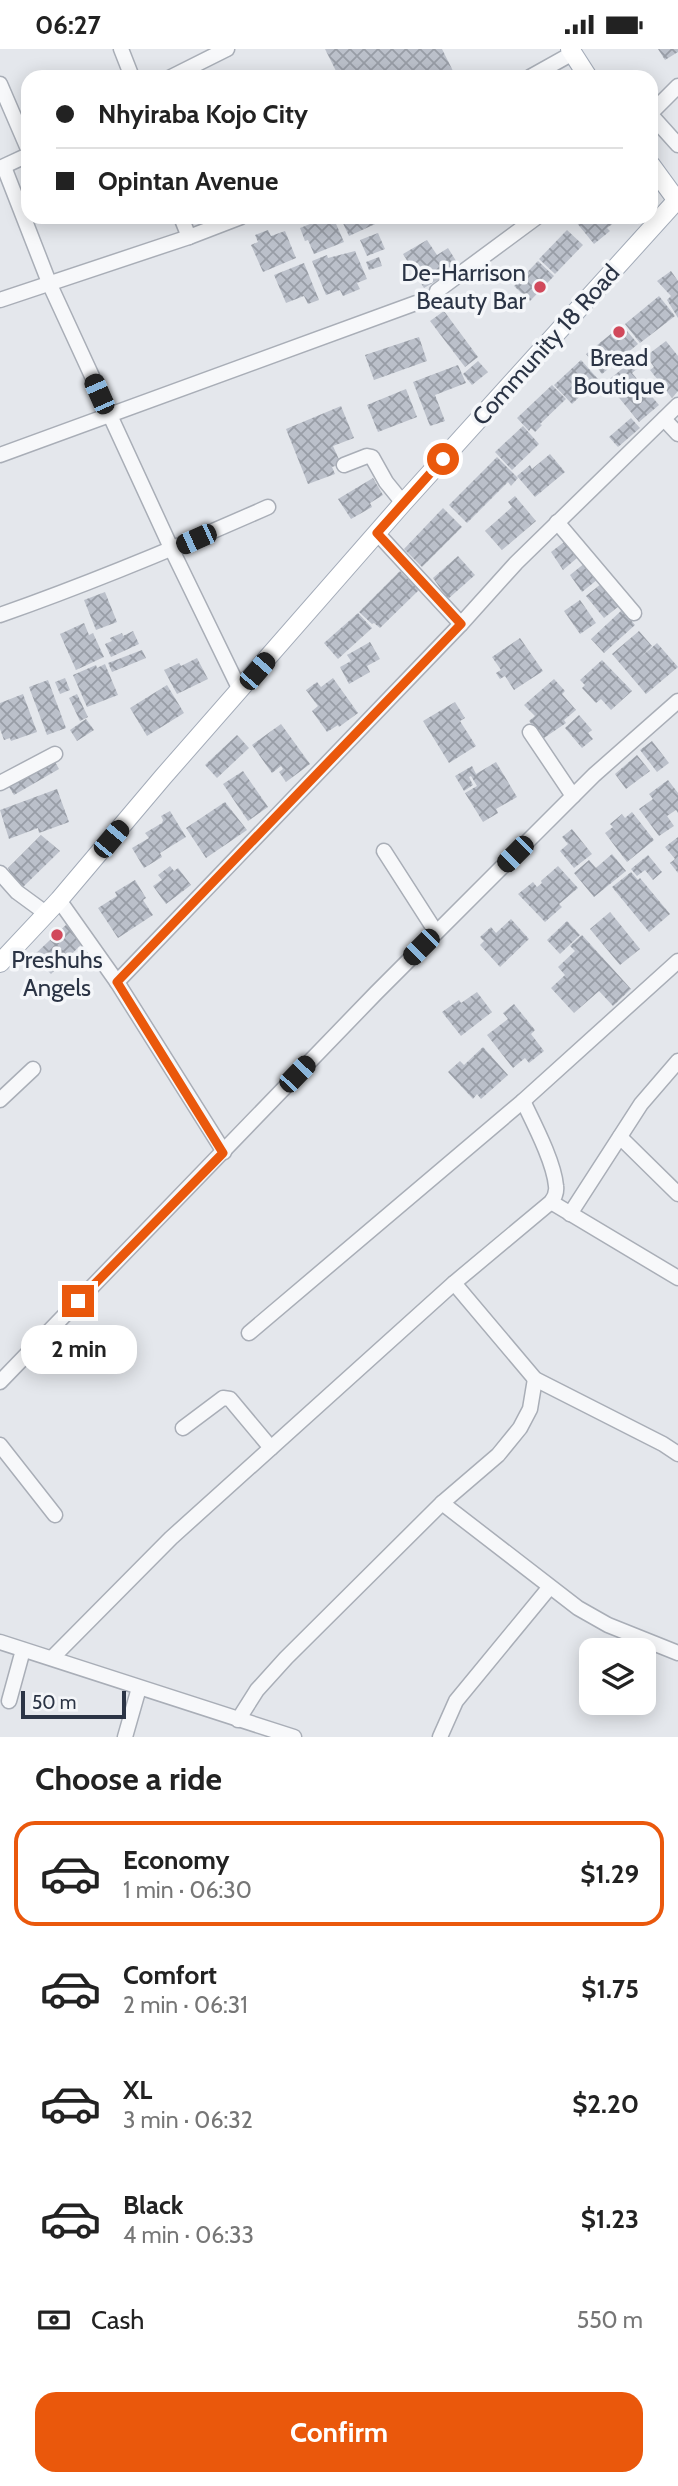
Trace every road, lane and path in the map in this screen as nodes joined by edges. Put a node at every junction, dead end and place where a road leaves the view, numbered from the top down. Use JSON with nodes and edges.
{"nodes":[{"id":1,"x":121,"y":49,"type":"edge"},
{"id":2,"x":227,"y":49,"type":"edge"},
{"id":3,"x":571,"y":51,"type":"edge"},
{"id":4,"x":129,"y":70,"type":"edge"},
{"id":5,"x":185,"y":70,"type":"edge"},
{"id":6,"x":541,"y":70,"type":"edge"},
{"id":7,"x":583,"y":70,"type":"edge"},
{"id":8,"x":0,"y":84,"type":"edge"},
{"id":9,"x":678,"y":86,"type":"edge"},
{"id":10,"x":658,"y":107,"type":"edge"},
{"id":11,"x":658,"y":122,"type":"edge"},
{"id":12,"x":21,"y":133,"type":"edge"},
{"id":13,"x":678,"y":145,"type":"edge"},
{"id":14,"x":21,"y":158,"type":"edge"},
{"id":15,"x":2,"y":168,"type":"edge"},
{"id":16,"x":658,"y":175,"type":"edge"},
{"id":17,"x":677,"y":201,"type":"edge"},
{"id":18,"x":21,"y":214,"type":"edge"},
{"id":19,"x":658,"y":222,"type":"edge"},
{"id":20,"x":25,"y":224,"type":"edge"},
{"id":21,"x":184,"y":224,"type":"edge"},
{"id":22,"x":223,"y":224,"type":"edge"},
{"id":23,"x":528,"y":224,"type":"edge"},
{"id":24,"x":656,"y":224,"type":"edge"},
{"id":25,"x":189,"y":237,"type":"junction"},
{"id":26,"x":50,"y":285,"type":"junction"},
{"id":27,"x":438,"y":291,"type":"dead end"},
{"id":28,"x":0,"y":300,"type":"edge"},
{"id":29,"x":416,"y":303,"type":"dead end"},
{"id":30,"x":678,"y":405,"type":"edge"},
{"id":31,"x":109,"y":416,"type":"junction"},
{"id":32,"x":664,"y":419,"type":"junction"},
{"id":33,"x":678,"y":434,"type":"edge"},
{"id":34,"x":0,"y":455,"type":"edge"},
{"id":35,"x":344,"y":465,"type":"dead end"},
{"id":36,"x":403,"y":503,"type":"junction"},
{"id":37,"x":268,"y":507,"type":"dead end"},
{"id":38,"x":557,"y":521,"type":"junction"},
{"id":39,"x":377,"y":533,"type":"junction"},
{"id":40,"x":172,"y":550,"type":"junction"},
{"id":41,"x":634,"y":613,"type":"dead end"},
{"id":42,"x":0,"y":615,"type":"edge"},
{"id":43,"x":461,"y":624,"type":"junction"},
{"id":44,"x":240,"y":690,"type":"junction"},
{"id":45,"x":678,"y":701,"type":"edge"},
{"id":46,"x":530,"y":731,"type":"dead end"},
{"id":47,"x":55,"y":754,"type":"dead end"},
{"id":48,"x":0,"y":783,"type":"edge"},
{"id":49,"x":573,"y":796,"type":"junction"},
{"id":50,"x":384,"y":851,"type":"dead end"},
{"id":51,"x":0,"y":873,"type":"edge"},
{"id":52,"x":53,"y":907,"type":"junction"},
{"id":53,"x":436,"y":932,"type":"junction"},
{"id":54,"x":678,"y":961,"type":"edge"},
{"id":55,"x":0,"y":963,"type":"edge"},
{"id":56,"x":117,"y":982,"type":"junction"},
{"id":57,"x":678,"y":1061,"type":"edge"},
{"id":58,"x":33,"y":1069,"type":"dead end"},
{"id":59,"x":0,"y":1100,"type":"edge"},
{"id":60,"x":523,"y":1101,"type":"junction"},
{"id":61,"x":620,"y":1137,"type":"junction"},
{"id":62,"x":223,"y":1153,"type":"junction"},
{"id":63,"x":677,"y":1192,"type":"edge"},
{"id":64,"x":551,"y":1202,"type":"junction"},
{"id":65,"x":570,"y":1214,"type":"junction"},
{"id":66,"x":678,"y":1278,"type":"edge"},
{"id":67,"x":454,"y":1283,"type":"junction"},
{"id":68,"x":249,"y":1333,"type":"dead end"},
{"id":69,"x":536,"y":1379,"type":"junction"},
{"id":70,"x":0,"y":1382,"type":"edge"},
{"id":71,"x":183,"y":1428,"type":"dead end"},
{"id":72,"x":0,"y":1445,"type":"edge"},
{"id":73,"x":271,"y":1448,"type":"junction"},
{"id":74,"x":678,"y":1454,"type":"edge"},
{"id":75,"x":442,"y":1503,"type":"junction"},
{"id":76,"x":55,"y":1515,"type":"dead end"},
{"id":77,"x":549,"y":1588,"type":"junction"},
{"id":78,"x":0,"y":1642,"type":"edge"},
{"id":79,"x":23,"y":1650,"type":"junction"},
{"id":80,"x":678,"y":1653,"type":"edge"},
{"id":81,"x":52,"y":1657,"type":"junction"},
{"id":82,"x":139,"y":1688,"type":"junction"},
{"id":83,"x":9,"y":1702,"type":"dead end"},
{"id":84,"x":238,"y":1720,"type":"junction"},
{"id":85,"x":124,"y":1737,"type":"edge"},
{"id":86,"x":294,"y":1737,"type":"edge"},
{"id":87,"x":440,"y":1737,"type":"edge"}],
"edges":[{"from":1,"to":4,"type":"street"},
{"from":2,"to":5,"type":"street"},
{"from":3,"to":6,"type":"street"},
{"from":3,"to":7,"type":"main road"},
{"from":8,"to":12,"type":"street"},
{"from":9,"to":10,"type":"street"},
{"from":11,"to":13,"type":"street"},
{"from":14,"to":15,"type":"street"},
{"from":15,"to":18,"type":"street"},
{"from":16,"to":17,"type":"main road"},
{"from":17,"to":19,"type":"main road","name":"Community 18 Road"},
{"from":20,"to":26,"type":"street"},
{"from":21,"to":25,"type":"street"},
{"from":22,"to":25,"type":"street"},
{"from":23,"to":27,"type":"street"},
{"from":24,"to":36,"type":"main road","name":"Community 18 Road"},
{"from":25,"to":26,"type":"street"},
{"from":26,"to":28,"type":"street"},
{"from":26,"to":31,"type":"street"},
{"from":29,"to":31,"type":"street"},
{"from":30,"to":32,"type":"street"},
{"from":31,"to":34,"type":"street"},
{"from":31,"to":40,"type":"street"},
{"from":32,"to":33,"type":"street"},
{"from":32,"to":38,"type":"street"},
{"from":35,"to":36,"type":"street"},
{"from":36,"to":39,"type":"main road","name":"Community 18 Road"},
{"from":37,"to":40,"type":"street"},
{"from":38,"to":41,"type":"street"},
{"from":38,"to":43,"type":"street"},
{"from":39,"to":43,"type":"street"},
{"from":39,"to":44,"type":"main road","name":"Community 18 Road"},
{"from":40,"to":42,"type":"street"},
{"from":40,"to":44,"type":"street"},
{"from":43,"to":56,"type":"street"},
{"from":44,"to":52,"type":"main road","name":"Community 18 Road"},
{"from":45,"to":49,"type":"street"},
{"from":46,"to":49,"type":"street"},
{"from":47,"to":48,"type":"street"},
{"from":49,"to":53,"type":"street"},
{"from":50,"to":53,"type":"street"},
{"from":51,"to":52,"type":"street"},
{"from":52,"to":55,"type":"main road","name":"Community 18 Road"},
{"from":52,"to":56,"type":"street"},
{"from":53,"to":62,"type":"street"},
{"from":54,"to":60,"type":"street"},
{"from":56,"to":62,"type":"street"},
{"from":57,"to":61,"type":"street"},
{"from":58,"to":59,"type":"street"},
{"from":60,"to":64,"type":"street"},
{"from":60,"to":68,"type":"street"},
{"from":61,"to":63,"type":"street"},
{"from":61,"to":65,"type":"street"},
{"from":62,"to":70,"type":"street"},
{"from":64,"to":65,"type":"street"},
{"from":64,"to":67,"type":"street"},
{"from":65,"to":66,"type":"street"},
{"from":67,"to":69,"type":"street"},
{"from":67,"to":73,"type":"street"},
{"from":69,"to":74,"type":"street"},
{"from":69,"to":75,"type":"street"},
{"from":71,"to":73,"type":"street"},
{"from":72,"to":76,"type":"street"},
{"from":73,"to":81,"type":"street"},
{"from":75,"to":77,"type":"street"},
{"from":75,"to":84,"type":"street"},
{"from":77,"to":80,"type":"street"},
{"from":77,"to":87,"type":"street"},
{"from":78,"to":79,"type":"street"},
{"from":79,"to":81,"type":"street"},
{"from":79,"to":83,"type":"street"},
{"from":81,"to":82,"type":"street"},
{"from":82,"to":84,"type":"street"},
{"from":82,"to":85,"type":"street"},
{"from":84,"to":86,"type":"street"}]}
